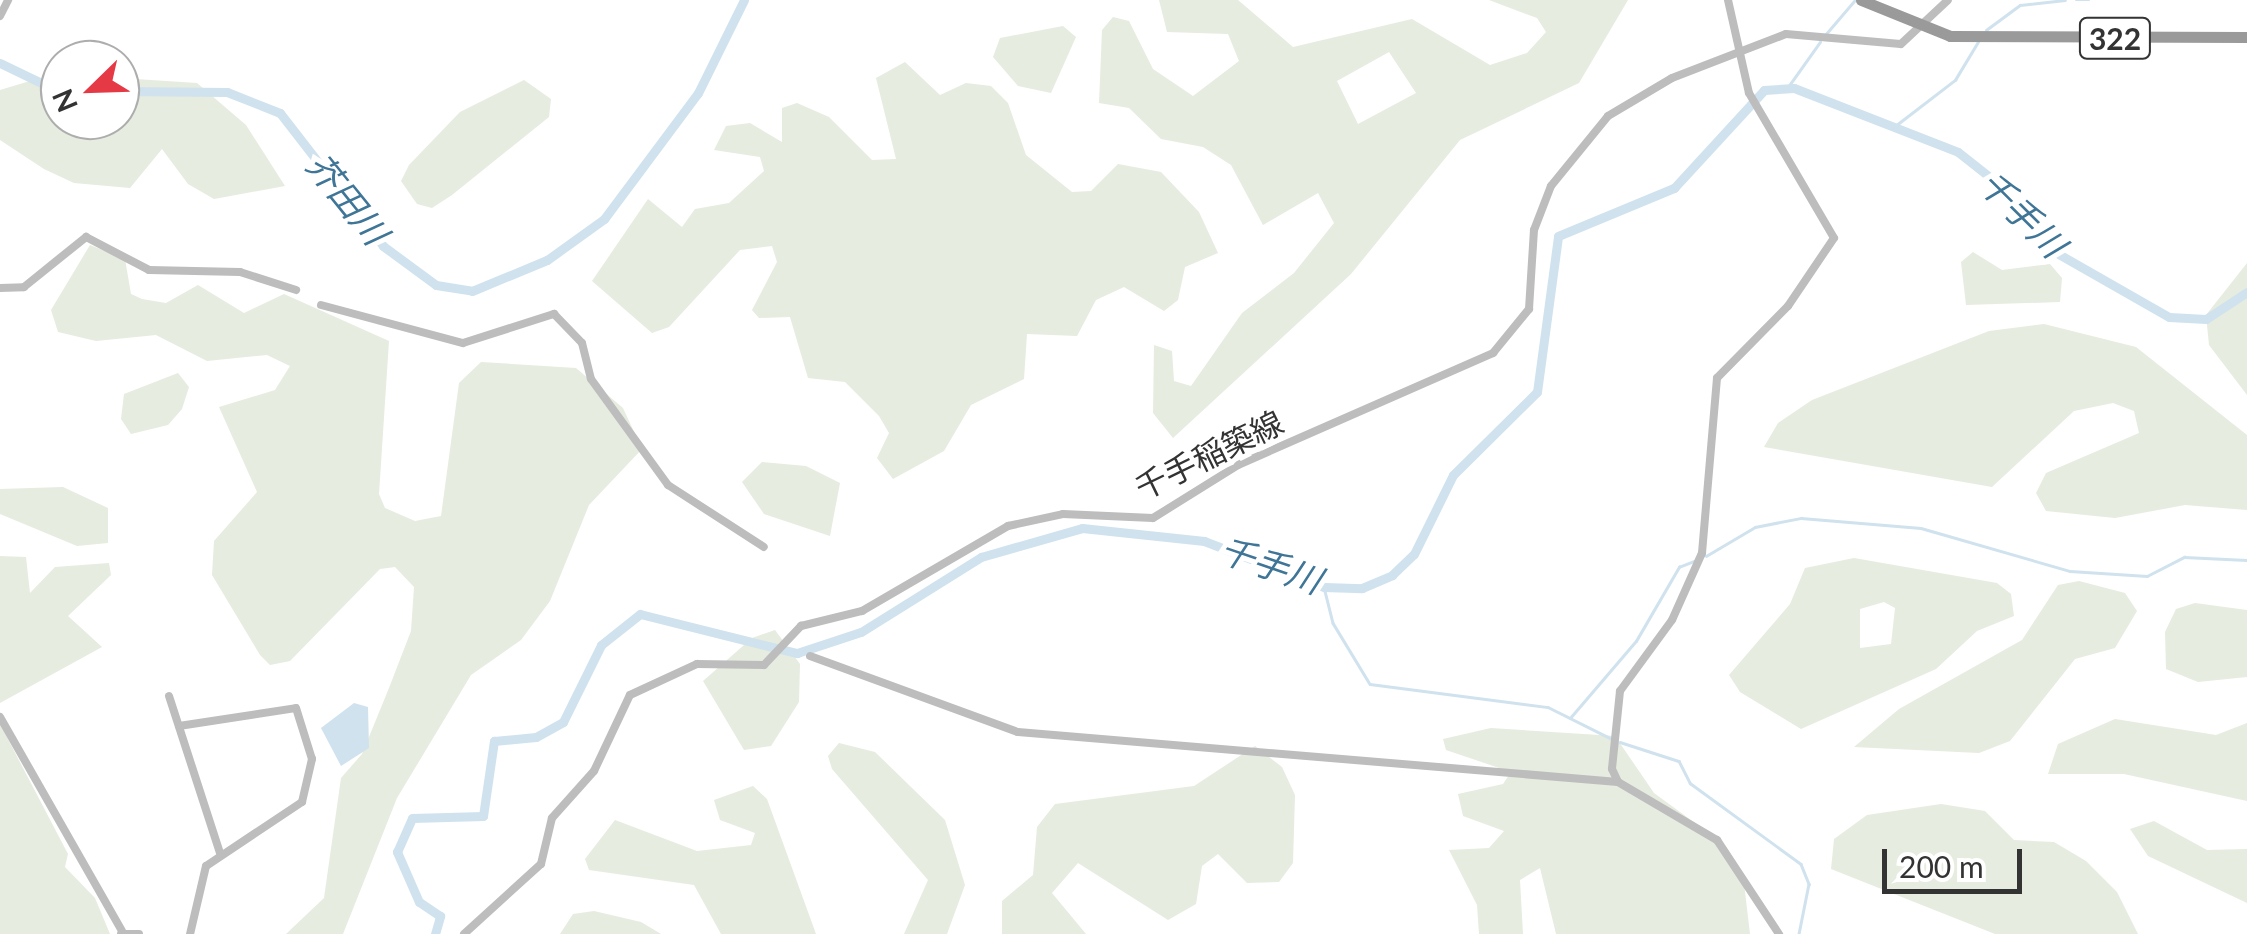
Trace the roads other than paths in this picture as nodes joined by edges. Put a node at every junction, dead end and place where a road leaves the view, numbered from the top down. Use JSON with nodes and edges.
{"nodes":[{"id":1,"x":8,"y":0,"type":"edge"},
{"id":2,"x":1728,"y":0,"type":"edge"},
{"id":3,"x":1861,"y":0,"type":"edge"},
{"id":4,"x":1948,"y":0,"type":"edge"},
{"id":5,"x":0,"y":16,"type":"edge"},
{"id":6,"x":1920,"y":29,"type":"junction"},
{"id":7,"x":2247,"y":38,"type":"edge"},
{"id":8,"x":1742,"y":50,"type":"junction"},
{"id":9,"x":0,"y":288,"type":"edge"},
{"id":10,"x":296,"y":290,"type":"dead end"},
{"id":11,"x":321,"y":304,"type":"dead end"},
{"id":12,"x":764,"y":547,"type":"dead end"},
{"id":13,"x":810,"y":656,"type":"dead end"},
{"id":14,"x":169,"y":696,"type":"dead end"},
{"id":15,"x":0,"y":717,"type":"edge"},
{"id":16,"x":179,"y":726,"type":"junction"},
{"id":17,"x":1618,"y":782,"type":"junction"},
{"id":18,"x":220,"y":853,"type":"junction"},
{"id":19,"x":122,"y":932,"type":"edge"},
{"id":20,"x":139,"y":934,"type":"edge"},
{"id":21,"x":190,"y":934,"type":"edge"},
{"id":22,"x":464,"y":934,"type":"edge"},
{"id":23,"x":1779,"y":934,"type":"edge"}],
"edges":[{"from":1,"to":5,"type":"main road"},
{"from":2,"to":8,"type":"main road"},
{"from":3,"to":6,"type":"highway","number":"322"},
{"from":4,"to":6,"type":"main road","name":"千手稲築線"},
{"from":6,"to":7,"type":"highway","number":"322"},
{"from":6,"to":8,"type":"main road","name":"千手稲築線"},
{"from":8,"to":17,"type":"main road"},
{"from":8,"to":22,"type":"main road","name":"千手稲築線"},
{"from":9,"to":10,"type":"main road"},
{"from":11,"to":12,"type":"main road"},
{"from":13,"to":17,"type":"main road"},
{"from":14,"to":16,"type":"main road"},
{"from":15,"to":19,"type":"main road"},
{"from":16,"to":18,"type":"main road"},
{"from":16,"to":18,"type":"main road"},
{"from":17,"to":23,"type":"main road"},
{"from":18,"to":21,"type":"main road"},
{"from":19,"to":20,"type":"main road"}]}
